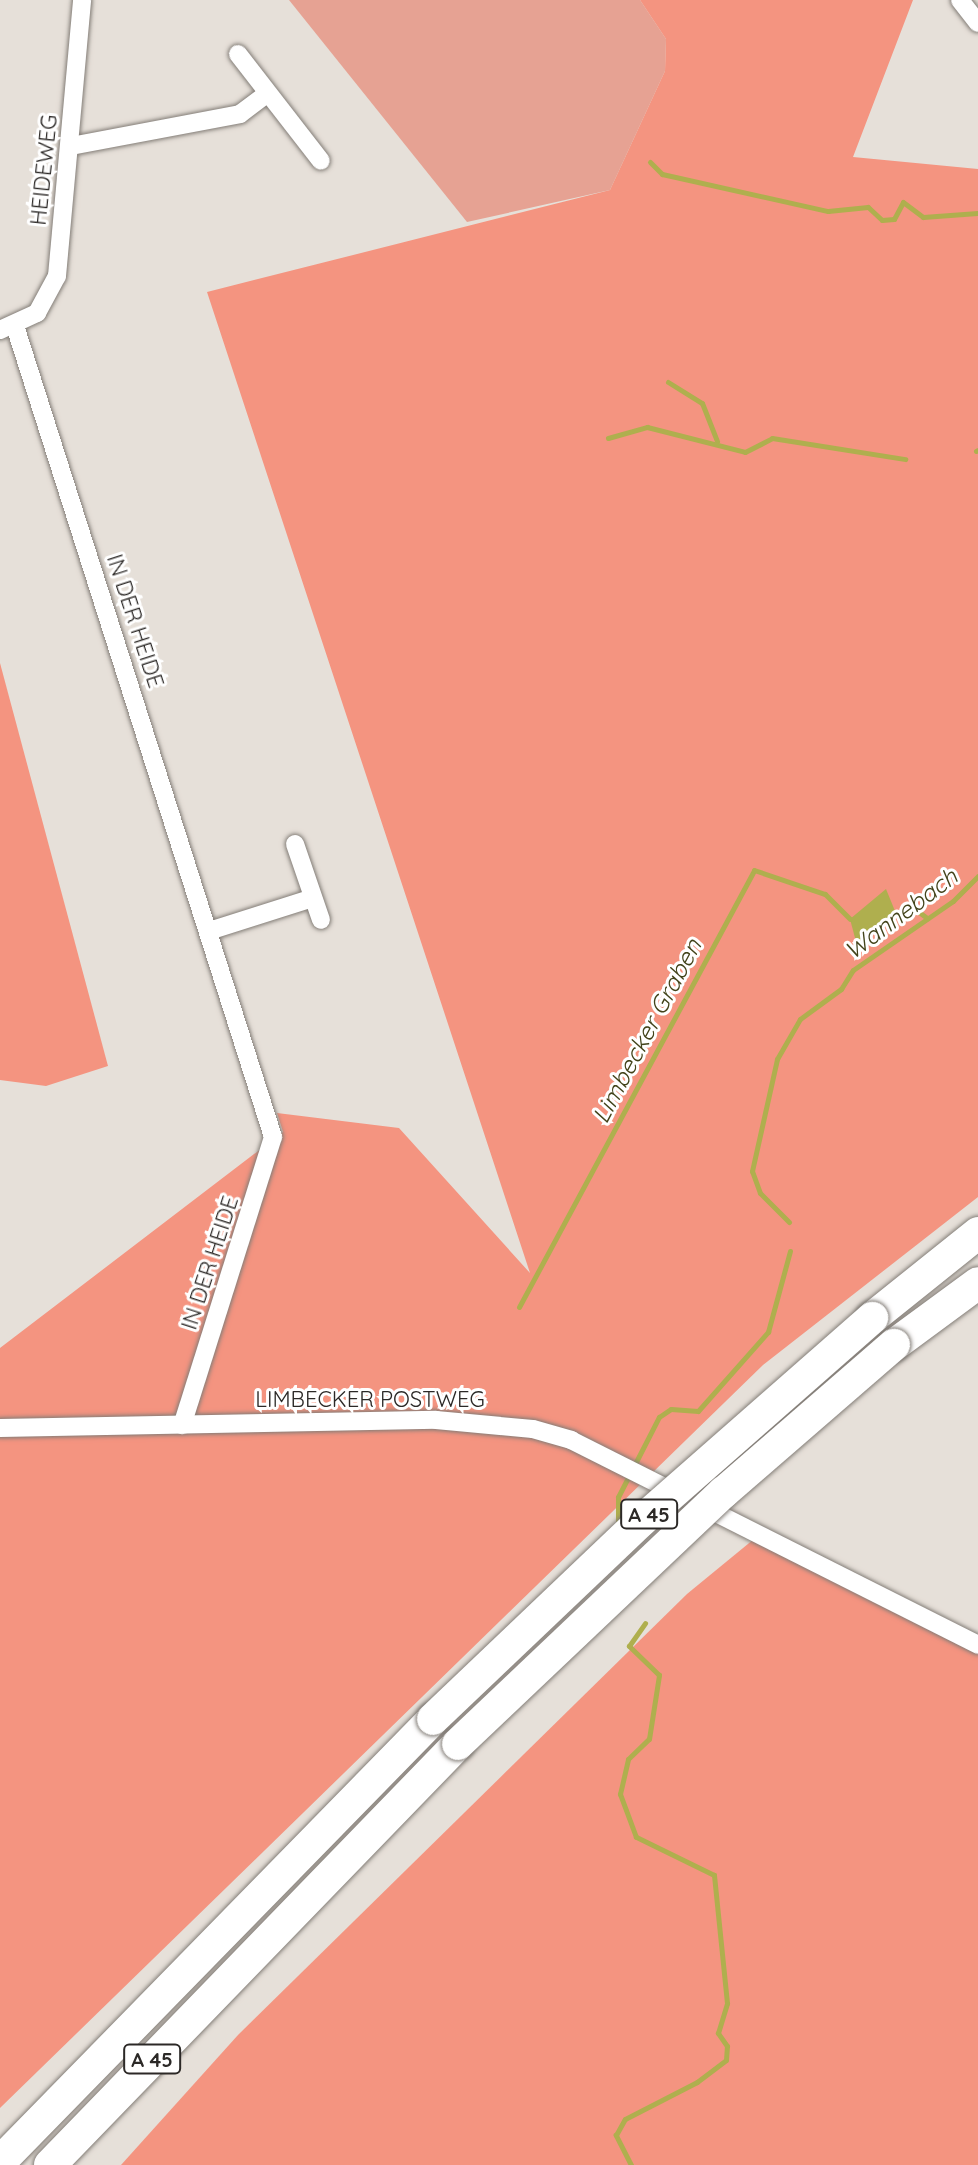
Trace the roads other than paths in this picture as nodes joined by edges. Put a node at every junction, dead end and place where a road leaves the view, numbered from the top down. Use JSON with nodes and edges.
{"nodes":[{"id":1,"x":82,"y":0,"type":"edge"},
{"id":2,"x":960,"y":0,"type":"edge"},
{"id":3,"x":978,"y":23,"type":"edge"},
{"id":4,"x":238,"y":54,"type":"dead end"},
{"id":5,"x":265,"y":95,"type":"junction"},
{"id":6,"x":71,"y":146,"type":"junction"},
{"id":7,"x":321,"y":161,"type":"dead end"},
{"id":8,"x":8,"y":328,"type":"edge"},
{"id":9,"x":295,"y":844,"type":"dead end"},
{"id":10,"x":313,"y":898,"type":"junction"},
{"id":11,"x":321,"y":920,"type":"dead end"},
{"id":12,"x":209,"y":931,"type":"junction"},
{"id":13,"x":978,"y":1233,"type":"edge"},
{"id":14,"x":978,"y":1283,"type":"edge"},
{"id":15,"x":182,"y":1425,"type":"junction"},
{"id":16,"x":0,"y":1428,"type":"edge"},
{"id":17,"x":978,"y":1645,"type":"edge"},
{"id":18,"x":0,"y":2162,"type":"edge"},
{"id":19,"x":50,"y":2165,"type":"edge"}],
"edges":[{"from":1,"to":6,"type":"street","name":"HEIDEWEG"},
{"from":2,"to":3,"type":"street"},
{"from":4,"to":5,"type":"street"},
{"from":5,"to":6,"type":"street"},
{"from":5,"to":7,"type":"street"},
{"from":6,"to":8,"type":"street","name":"HEIDEWEG"},
{"from":8,"to":12,"type":"street","name":"IN DER HEIDE"},
{"from":9,"to":10,"type":"street"},
{"from":10,"to":11,"type":"street"},
{"from":10,"to":12,"type":"street"},
{"from":12,"to":15,"type":"street","name":"IN DER HEIDE"},
{"from":13,"to":18,"type":"highway","number":"A 45","bridge":true},
{"from":14,"to":19,"type":"highway","number":"A 45","bridge":true},
{"from":15,"to":16,"type":"street","name":"LIMBECKER POSTWEG"},
{"from":15,"to":17,"type":"street","name":"LIMBECKER POSTWEG"}]}
